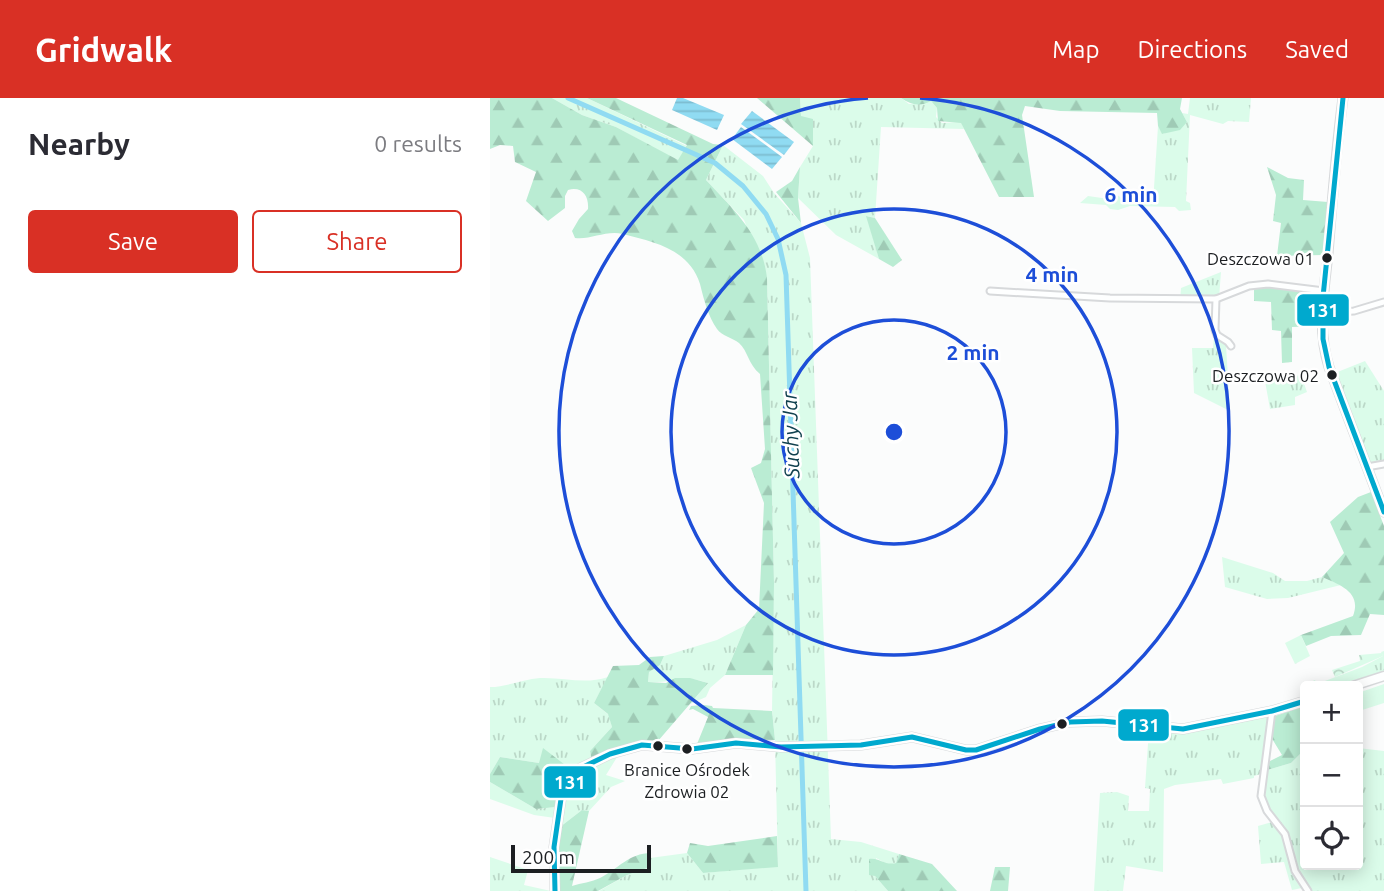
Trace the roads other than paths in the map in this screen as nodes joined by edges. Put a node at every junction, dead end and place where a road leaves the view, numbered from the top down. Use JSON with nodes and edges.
{"nodes":[{"id":1,"x":1343,"y":98,"type":"edge"},
{"id":2,"x":1324,"y":291,"type":"junction"},
{"id":3,"x":990,"y":292,"type":"dead end"},
{"id":4,"x":1216,"y":299,"type":"junction"},
{"id":5,"x":1384,"y":302,"type":"edge"},
{"id":6,"x":1322,"y":313,"type":"junction"},
{"id":7,"x":1231,"y":346,"type":"dead end"},
{"id":8,"x":1384,"y":464,"type":"edge"},
{"id":9,"x":1367,"y":467,"type":"junction"},
{"id":10,"x":1384,"y":512,"type":"edge"},
{"id":11,"x":1384,"y":676,"type":"edge"},
{"id":12,"x":1363,"y":683,"type":"edge"},
{"id":13,"x":1300,"y":703,"type":"edge"},
{"id":14,"x":1272,"y":711,"type":"junction"},
{"id":15,"x":555,"y":891,"type":"edge"},
{"id":16,"x":1308,"y":891,"type":"edge"}],
"edges":[{"from":1,"to":2,"type":"street"},
{"from":2,"to":4,"type":"street"},
{"from":2,"to":6,"type":"street"},
{"from":3,"to":4,"type":"street"},
{"from":4,"to":7,"type":"street"},
{"from":5,"to":6,"type":"street"},
{"from":6,"to":9,"type":"street"},
{"from":8,"to":9,"type":"street"},
{"from":9,"to":10,"type":"street"},
{"from":11,"to":12,"type":"street"},
{"from":13,"to":14,"type":"street"},
{"from":14,"to":15,"type":"street"},
{"from":14,"to":16,"type":"street"}]}
